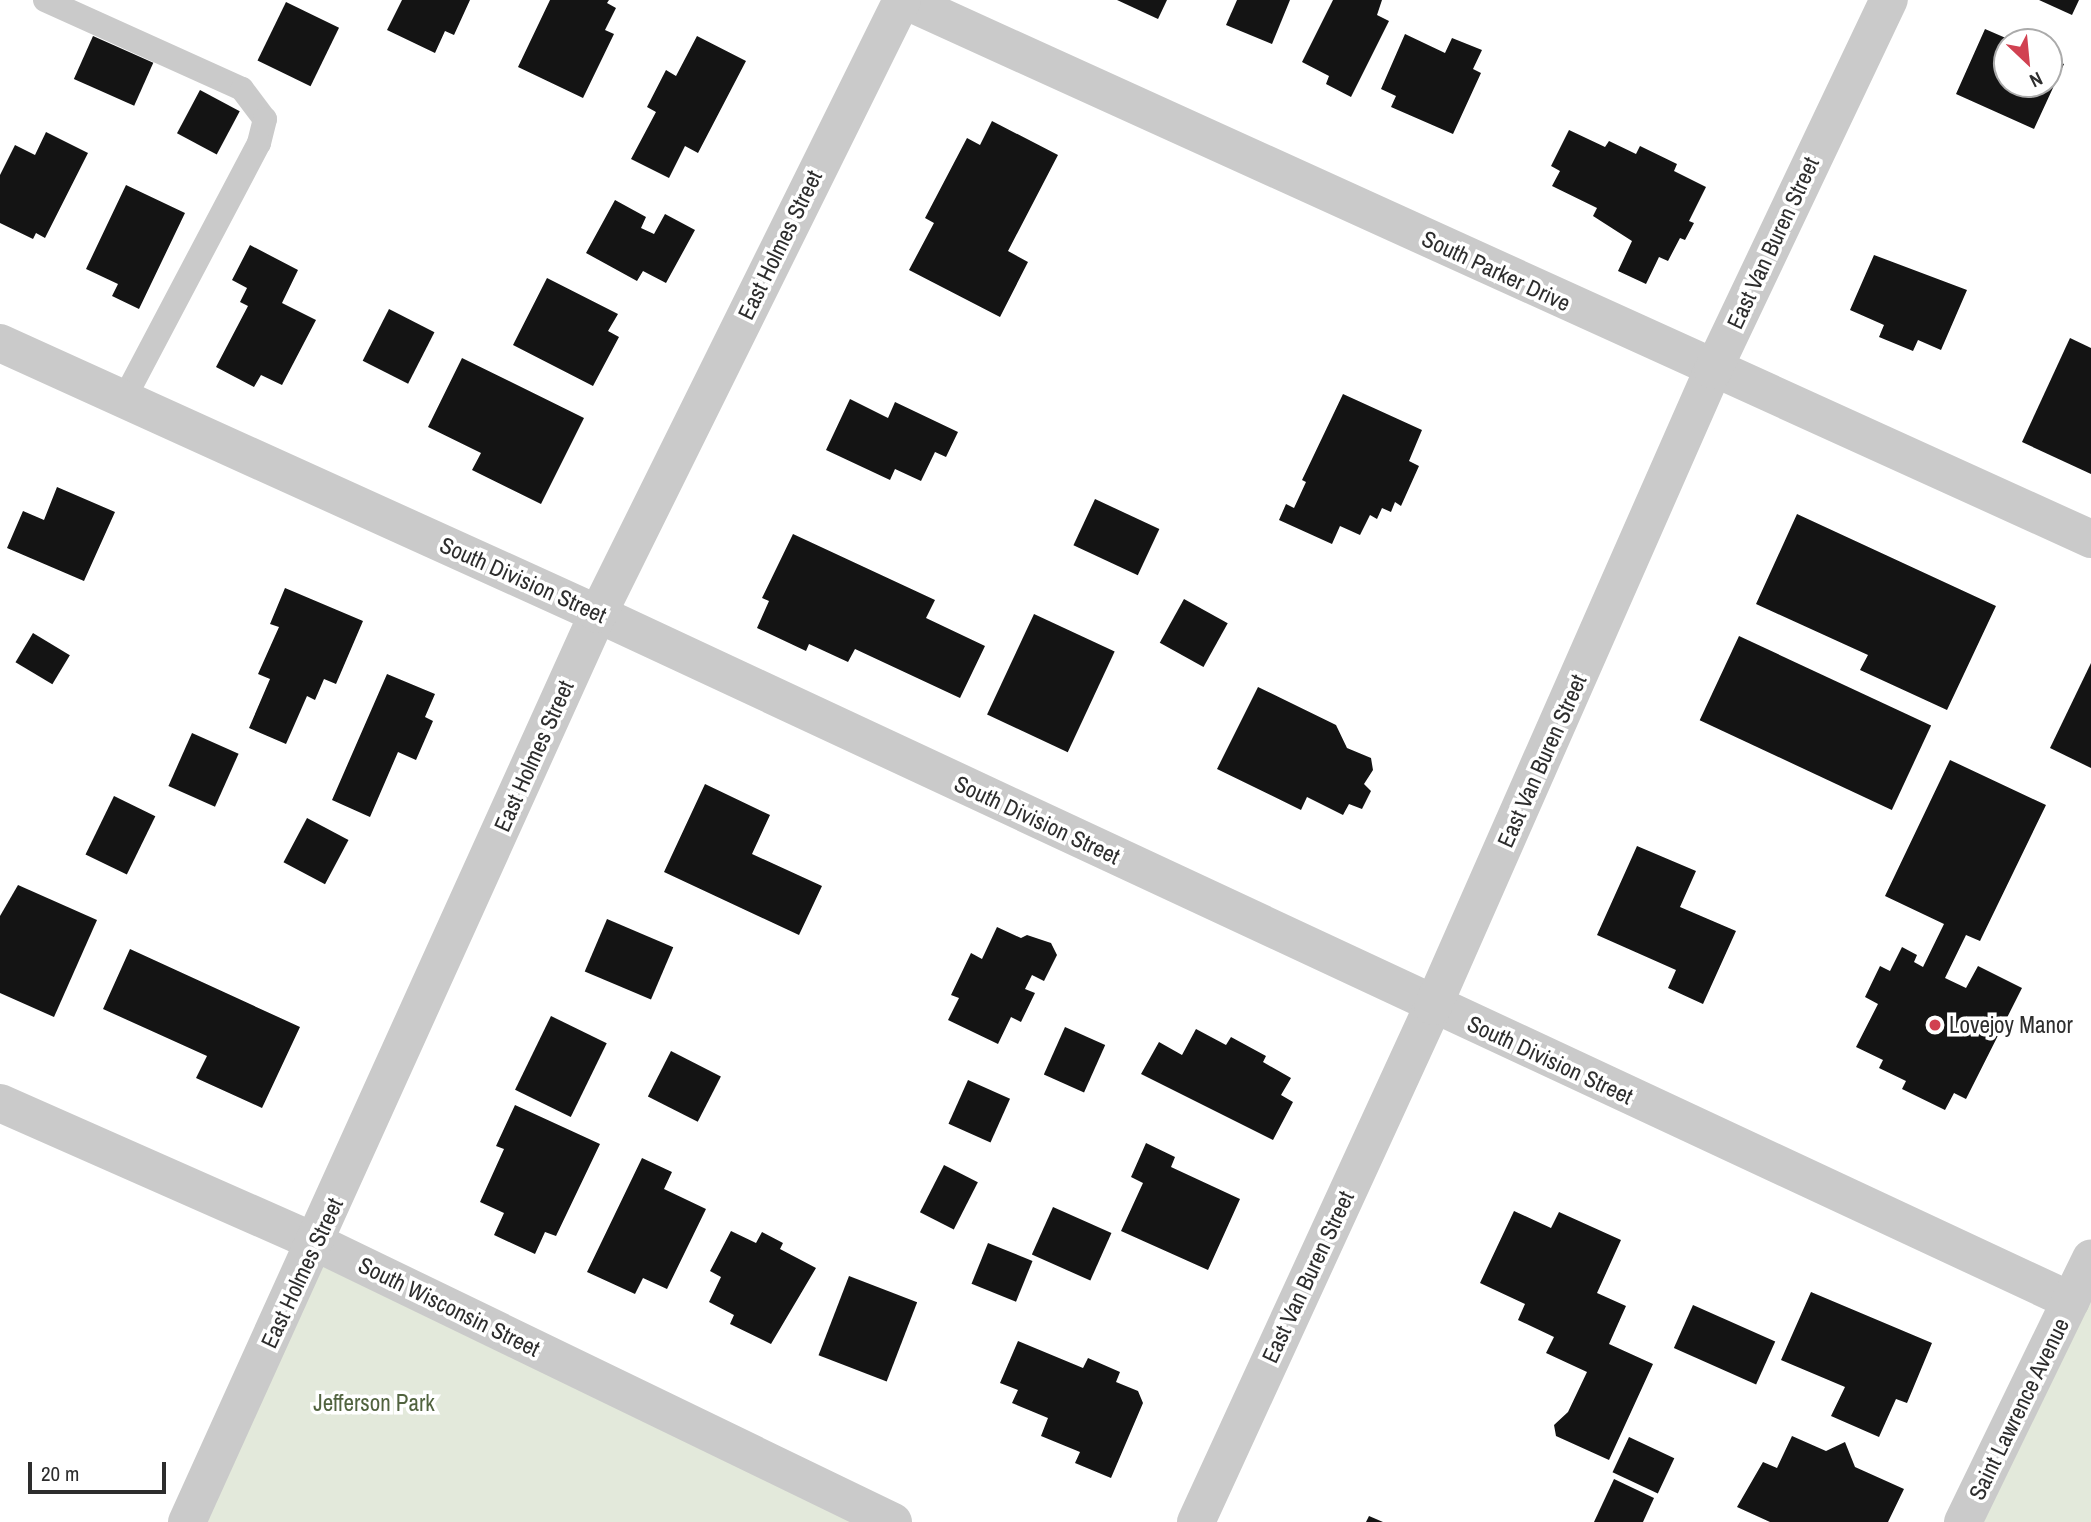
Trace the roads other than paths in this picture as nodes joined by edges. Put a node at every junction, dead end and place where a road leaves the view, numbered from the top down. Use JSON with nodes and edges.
{"nodes":[{"id":1,"x":44,"y":0,"type":"edge"},
{"id":2,"x":903,"y":0,"type":"edge"},
{"id":3,"x":1889,"y":0,"type":"edge"},
{"id":4,"x":0,"y":343,"type":"edge"},
{"id":5,"x":1713,"y":370,"type":"junction"},
{"id":6,"x":124,"y":399,"type":"junction"},
{"id":7,"x":2091,"y":539,"type":"edge"},
{"id":8,"x":598,"y":614,"type":"junction"},
{"id":9,"x":1433,"y":1006,"type":"junction"},
{"id":10,"x":0,"y":1103,"type":"edge"},
{"id":11,"x":317,"y":1243,"type":"junction"},
{"id":12,"x":2091,"y":1258,"type":"edge"},
{"id":13,"x":2071,"y":1301,"type":"junction"},
{"id":14,"x":187,"y":1522,"type":"edge"},
{"id":15,"x":893,"y":1522,"type":"edge"},
{"id":16,"x":1196,"y":1522,"type":"edge"},
{"id":17,"x":1963,"y":1522,"type":"edge"}],
"edges":[{"from":1,"to":6,"type":"lane"},
{"from":2,"to":5,"type":"street","name":"South Parker Drive"},
{"from":2,"to":8,"type":"street","name":"East Holmes Street"},
{"from":3,"to":5,"type":"street","name":"East Van Buren Street"},
{"from":4,"to":6,"type":"street","name":"South Division Street"},
{"from":5,"to":7,"type":"street","name":"South Parker Drive"},
{"from":5,"to":9,"type":"street","name":"East Van Buren Street"},
{"from":6,"to":8,"type":"street","name":"South Division Street"},
{"from":8,"to":9,"type":"street","name":"South Division Street"},
{"from":8,"to":11,"type":"street","name":"East Holmes Street"},
{"from":9,"to":13,"type":"street","name":"South Division Street"},
{"from":9,"to":16,"type":"street","name":"East Van Buren Street"},
{"from":10,"to":11,"type":"street","name":"South Wisconsin Street"},
{"from":11,"to":14,"type":"street","name":"East Holmes Street"},
{"from":11,"to":15,"type":"street","name":"South Wisconsin Street"},
{"from":12,"to":13,"type":"street","name":"Saint Lawrence Avenue"},
{"from":13,"to":17,"type":"street","name":"Saint Lawrence Avenue"}]}
